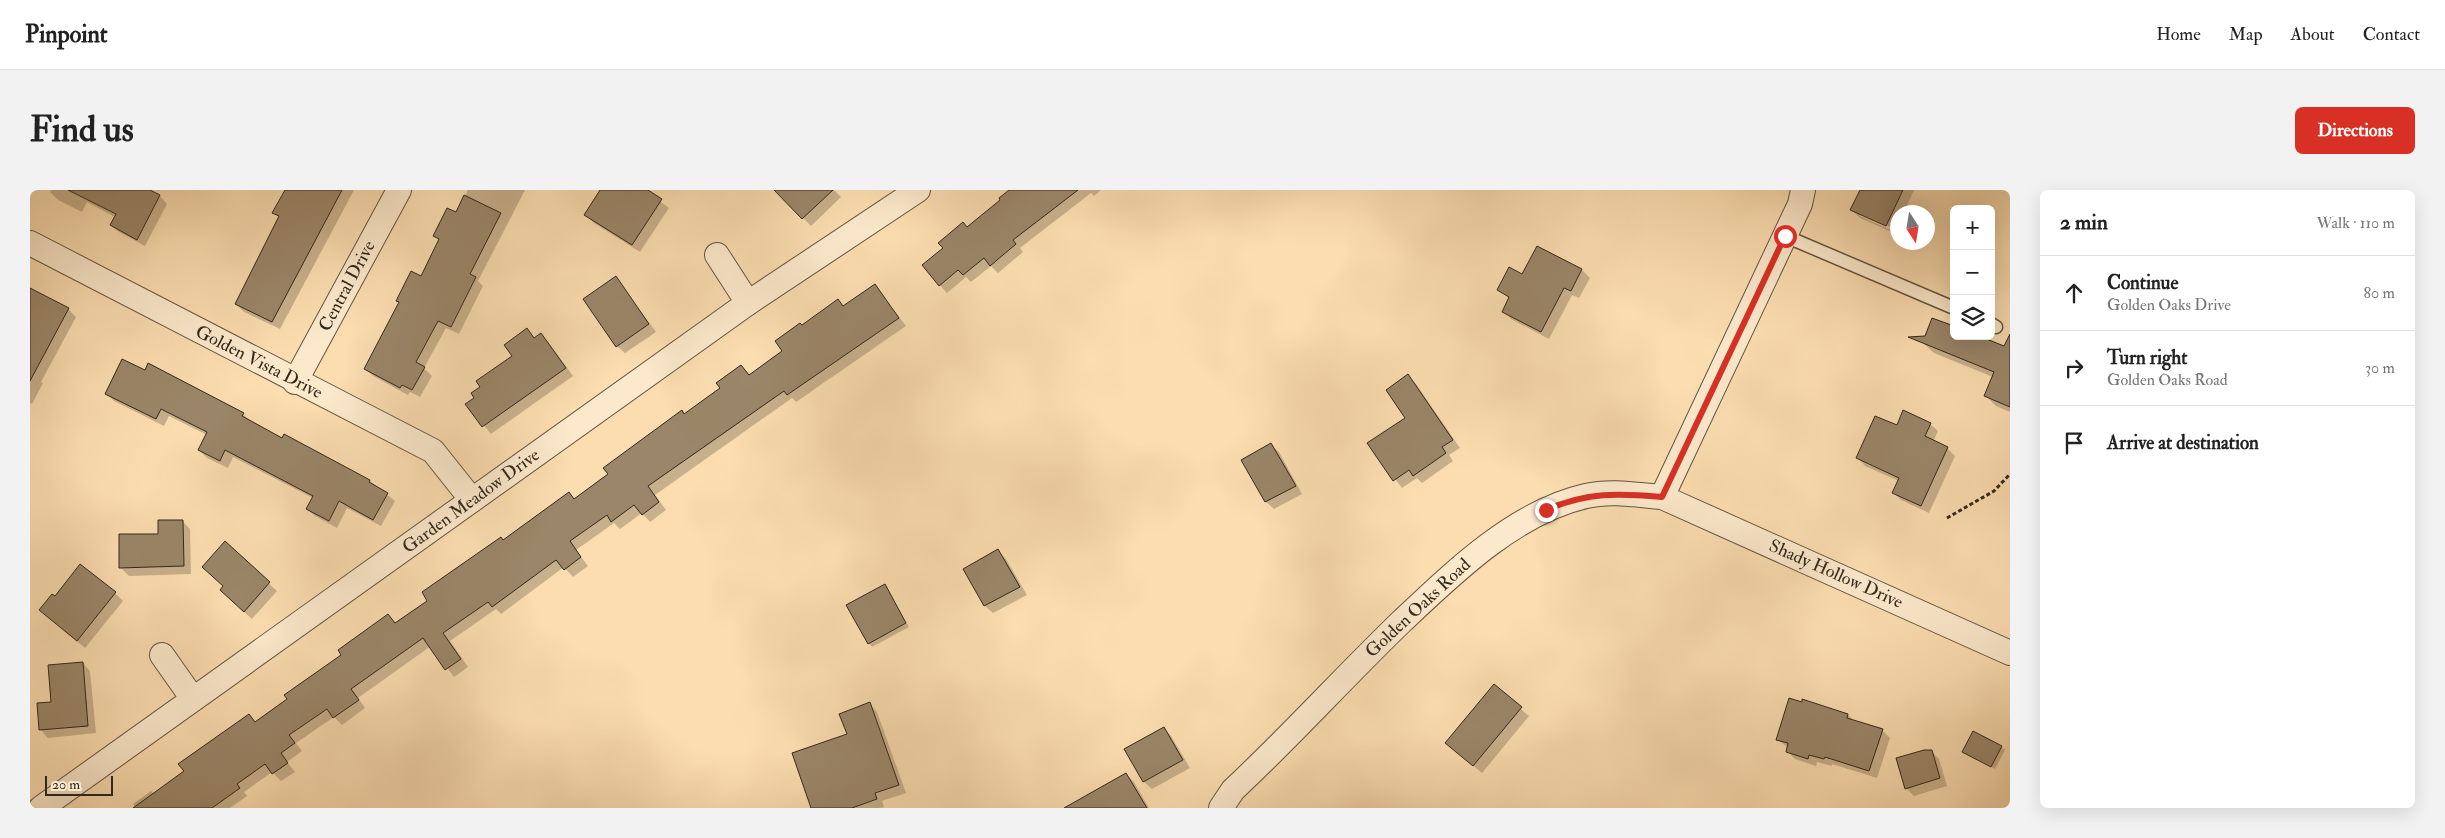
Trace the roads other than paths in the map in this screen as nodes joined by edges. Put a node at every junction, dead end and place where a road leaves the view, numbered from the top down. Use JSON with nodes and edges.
{"nodes":[{"id":1,"x":399,"y":190,"type":"edge"},
{"id":2,"x":918,"y":190,"type":"edge"},
{"id":3,"x":1803,"y":190,"type":"edge"},
{"id":4,"x":1785,"y":236,"type":"junction"},
{"id":5,"x":30,"y":243,"type":"edge"},
{"id":6,"x":717,"y":255,"type":"dead end"},
{"id":7,"x":748,"y":303,"type":"junction"},
{"id":8,"x":1950,"y":306,"type":"edge"},
{"id":9,"x":295,"y":382,"type":"junction"},
{"id":10,"x":1662,"y":497,"type":"junction"},
{"id":11,"x":472,"y":500,"type":"junction"},
{"id":12,"x":2010,"y":653,"type":"edge"},
{"id":13,"x":162,"y":655,"type":"dead end"},
{"id":14,"x":193,"y":699,"type":"junction"},
{"id":15,"x":41,"y":808,"type":"edge"},
{"id":16,"x":1221,"y":808,"type":"edge"}],
"edges":[{"from":1,"to":9,"type":"street","name":"Central Drive"},
{"from":2,"to":7,"type":"street","name":"Garden Meadow Drive"},
{"from":3,"to":4,"type":"street"},
{"from":4,"to":8,"type":"lane"},
{"from":4,"to":10,"type":"street"},
{"from":5,"to":9,"type":"street","name":"Golden Vista Drive"},
{"from":6,"to":7,"type":"street"},
{"from":7,"to":11,"type":"street","name":"Garden Meadow Drive"},
{"from":9,"to":11,"type":"street","name":"Golden Vista Drive"},
{"from":10,"to":12,"type":"street","name":"Shady Hollow Drive"},
{"from":10,"to":16,"type":"street","name":"Golden Oaks Road"},
{"from":11,"to":14,"type":"street","name":"Garden Meadow Drive"},
{"from":13,"to":14,"type":"street"},
{"from":14,"to":15,"type":"street","name":"Garden Meadow Drive"}]}
